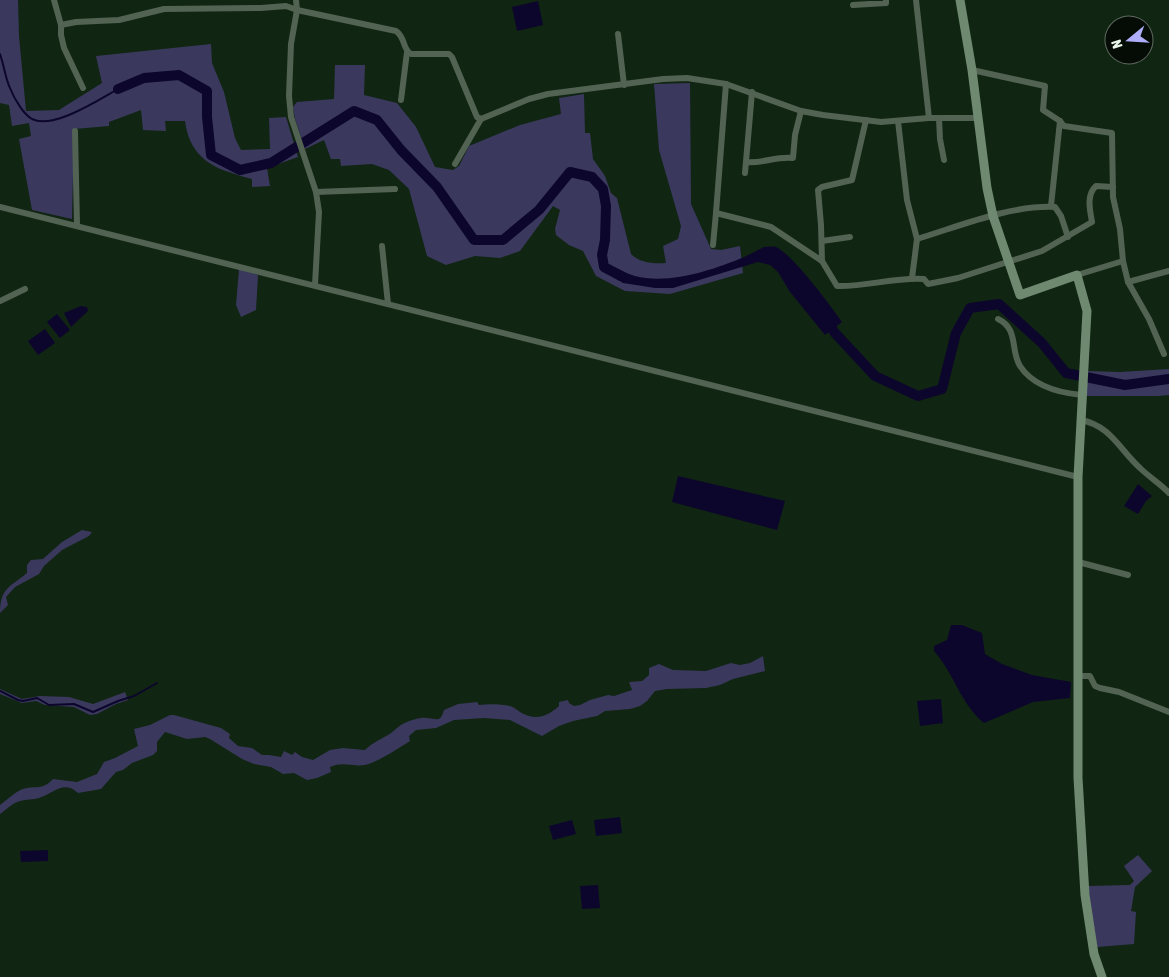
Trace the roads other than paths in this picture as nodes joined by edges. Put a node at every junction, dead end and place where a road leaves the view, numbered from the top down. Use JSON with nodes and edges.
{"nodes":[{"id":1,"x":54,"y":0,"type":"edge"},
{"id":2,"x":164,"y":0,"type":"edge"},
{"id":3,"x":296,"y":0,"type":"edge"},
{"id":4,"x":886,"y":0,"type":"edge"},
{"id":5,"x":916,"y":0,"type":"edge"},
{"id":6,"x":960,"y":0,"type":"edge"},
{"id":7,"x":853,"y":5,"type":"dead end"},
{"id":8,"x":164,"y":9,"type":"junction"},
{"id":9,"x":297,"y":10,"type":"junction"},
{"id":10,"x":61,"y":25,"type":"junction"},
{"id":11,"x":618,"y":34,"type":"dead end"},
{"id":12,"x":407,"y":52,"type":"junction"},
{"id":13,"x":972,"y":70,"type":"junction"},
{"id":14,"x":726,"y":84,"type":"junction"},
{"id":15,"x":624,"y":85,"type":"junction"},
{"id":16,"x":83,"y":88,"type":"dead end"},
{"id":17,"x":752,"y":92,"type":"junction"},
{"id":18,"x":401,"y":100,"type":"dead end"},
{"id":19,"x":801,"y":111,"type":"junction"},
{"id":20,"x":929,"y":118,"type":"junction"},
{"id":21,"x":939,"y":118,"type":"junction"},
{"id":22,"x":978,"y":118,"type":"junction"},
{"id":23,"x":481,"y":119,"type":"junction"},
{"id":24,"x":866,"y":120,"type":"junction"},
{"id":25,"x":898,"y":121,"type":"junction"},
{"id":26,"x":1060,"y":121,"type":"junction"},
{"id":27,"x":75,"y":131,"type":"dead end"},
{"id":28,"x":944,"y":160,"type":"dead end"},
{"id":29,"x":746,"y":162,"type":"junction"},
{"id":30,"x":455,"y":164,"type":"dead end"},
{"id":31,"x":745,"y":173,"type":"dead end"},
{"id":32,"x":1113,"y":187,"type":"junction"},
{"id":33,"x":395,"y":189,"type":"dead end"},
{"id":34,"x":316,"y":192,"type":"junction"},
{"id":35,"x":1052,"y":206,"type":"junction"},
{"id":36,"x":0,"y":207,"type":"edge"},
{"id":37,"x":716,"y":213,"type":"junction"},
{"id":38,"x":993,"y":216,"type":"junction"},
{"id":39,"x":77,"y":225,"type":"junction"},
{"id":40,"x":1068,"y":237,"type":"junction"},
{"id":41,"x":850,"y":238,"type":"dead end"},
{"id":42,"x":917,"y":239,"type":"junction"},
{"id":43,"x":822,"y":241,"type":"junction"},
{"id":44,"x":713,"y":245,"type":"dead end"},
{"id":45,"x":382,"y":246,"type":"dead end"},
{"id":46,"x":1123,"y":260,"type":"junction"},
{"id":47,"x":822,"y":261,"type":"junction"},
{"id":48,"x":1010,"y":262,"type":"junction"},
{"id":49,"x":1169,"y":271,"type":"edge"},
{"id":50,"x":1077,"y":275,"type":"junction"},
{"id":51,"x":912,"y":278,"type":"junction"},
{"id":52,"x":1128,"y":282,"type":"junction"},
{"id":53,"x":316,"y":285,"type":"junction"},
{"id":54,"x":25,"y":289,"type":"dead end"},
{"id":55,"x":0,"y":301,"type":"edge"},
{"id":56,"x":388,"y":304,"type":"junction"},
{"id":57,"x":998,"y":319,"type":"dead end"},
{"id":58,"x":1164,"y":354,"type":"dead end"},
{"id":59,"x":1082,"y":391,"type":"junction"},
{"id":60,"x":1081,"y":420,"type":"junction"},
{"id":61,"x":1078,"y":477,"type":"junction"},
{"id":62,"x":1169,"y":493,"type":"edge"},
{"id":63,"x":1078,"y":562,"type":"junction"},
{"id":64,"x":1128,"y":575,"type":"dead end"},
{"id":65,"x":1077,"y":676,"type":"junction"},
{"id":66,"x":1169,"y":712,"type":"edge"},
{"id":67,"x":1102,"y":977,"type":"edge"}],
"edges":[{"from":1,"to":10,"type":"street"},
{"from":2,"to":8,"type":"street"},
{"from":3,"to":9,"type":"street"},
{"from":4,"to":7,"type":"street"},
{"from":5,"to":20,"type":"street"},
{"from":6,"to":13,"type":"street"},
{"from":8,"to":9,"type":"street"},
{"from":8,"to":10,"type":"street"},
{"from":9,"to":12,"type":"street"},
{"from":9,"to":34,"type":"street"},
{"from":10,"to":16,"type":"street"},
{"from":11,"to":15,"type":"street"},
{"from":12,"to":18,"type":"street"},
{"from":12,"to":23,"type":"street"},
{"from":13,"to":22,"type":"street"},
{"from":13,"to":26,"type":"street"},
{"from":14,"to":15,"type":"street"},
{"from":14,"to":17,"type":"street"},
{"from":14,"to":37,"type":"street"},
{"from":15,"to":23,"type":"street"},
{"from":17,"to":19,"type":"street"},
{"from":17,"to":29,"type":"street"},
{"from":19,"to":24,"type":"street"},
{"from":19,"to":29,"type":"street"},
{"from":20,"to":21,"type":"street"},
{"from":20,"to":25,"type":"street"},
{"from":21,"to":22,"type":"street"},
{"from":21,"to":28,"type":"street"},
{"from":22,"to":38,"type":"street"},
{"from":23,"to":30,"type":"street"},
{"from":24,"to":25,"type":"street"},
{"from":24,"to":43,"type":"street"},
{"from":25,"to":42,"type":"street"},
{"from":26,"to":32,"type":"street"},
{"from":26,"to":35,"type":"street"},
{"from":27,"to":39,"type":"street"},
{"from":29,"to":31,"type":"street"},
{"from":32,"to":40,"type":"street"},
{"from":32,"to":46,"type":"street"},
{"from":33,"to":34,"type":"street"},
{"from":34,"to":53,"type":"street"},
{"from":35,"to":38,"type":"street"},
{"from":35,"to":40,"type":"street"},
{"from":36,"to":39,"type":"street"},
{"from":37,"to":44,"type":"street"},
{"from":37,"to":47,"type":"street"},
{"from":38,"to":42,"type":"street"},
{"from":38,"to":48,"type":"street"},
{"from":39,"to":53,"type":"street"},
{"from":40,"to":48,"type":"street"},
{"from":41,"to":43,"type":"street"},
{"from":42,"to":51,"type":"street"},
{"from":43,"to":47,"type":"street"},
{"from":45,"to":56,"type":"street"},
{"from":46,"to":50,"type":"street"},
{"from":46,"to":52,"type":"street"},
{"from":47,"to":51,"type":"street"},
{"from":48,"to":50,"type":"street"},
{"from":48,"to":51,"type":"street"},
{"from":49,"to":52,"type":"street"},
{"from":50,"to":59,"type":"street"},
{"from":52,"to":58,"type":"street"},
{"from":53,"to":56,"type":"street"},
{"from":54,"to":55,"type":"street"},
{"from":56,"to":61,"type":"street"},
{"from":57,"to":59,"type":"street"},
{"from":59,"to":60,"type":"street"},
{"from":60,"to":61,"type":"street"},
{"from":60,"to":62,"type":"street"},
{"from":61,"to":63,"type":"street"},
{"from":63,"to":64,"type":"street"},
{"from":63,"to":65,"type":"street"},
{"from":65,"to":66,"type":"street"},
{"from":65,"to":67,"type":"street"}]}
